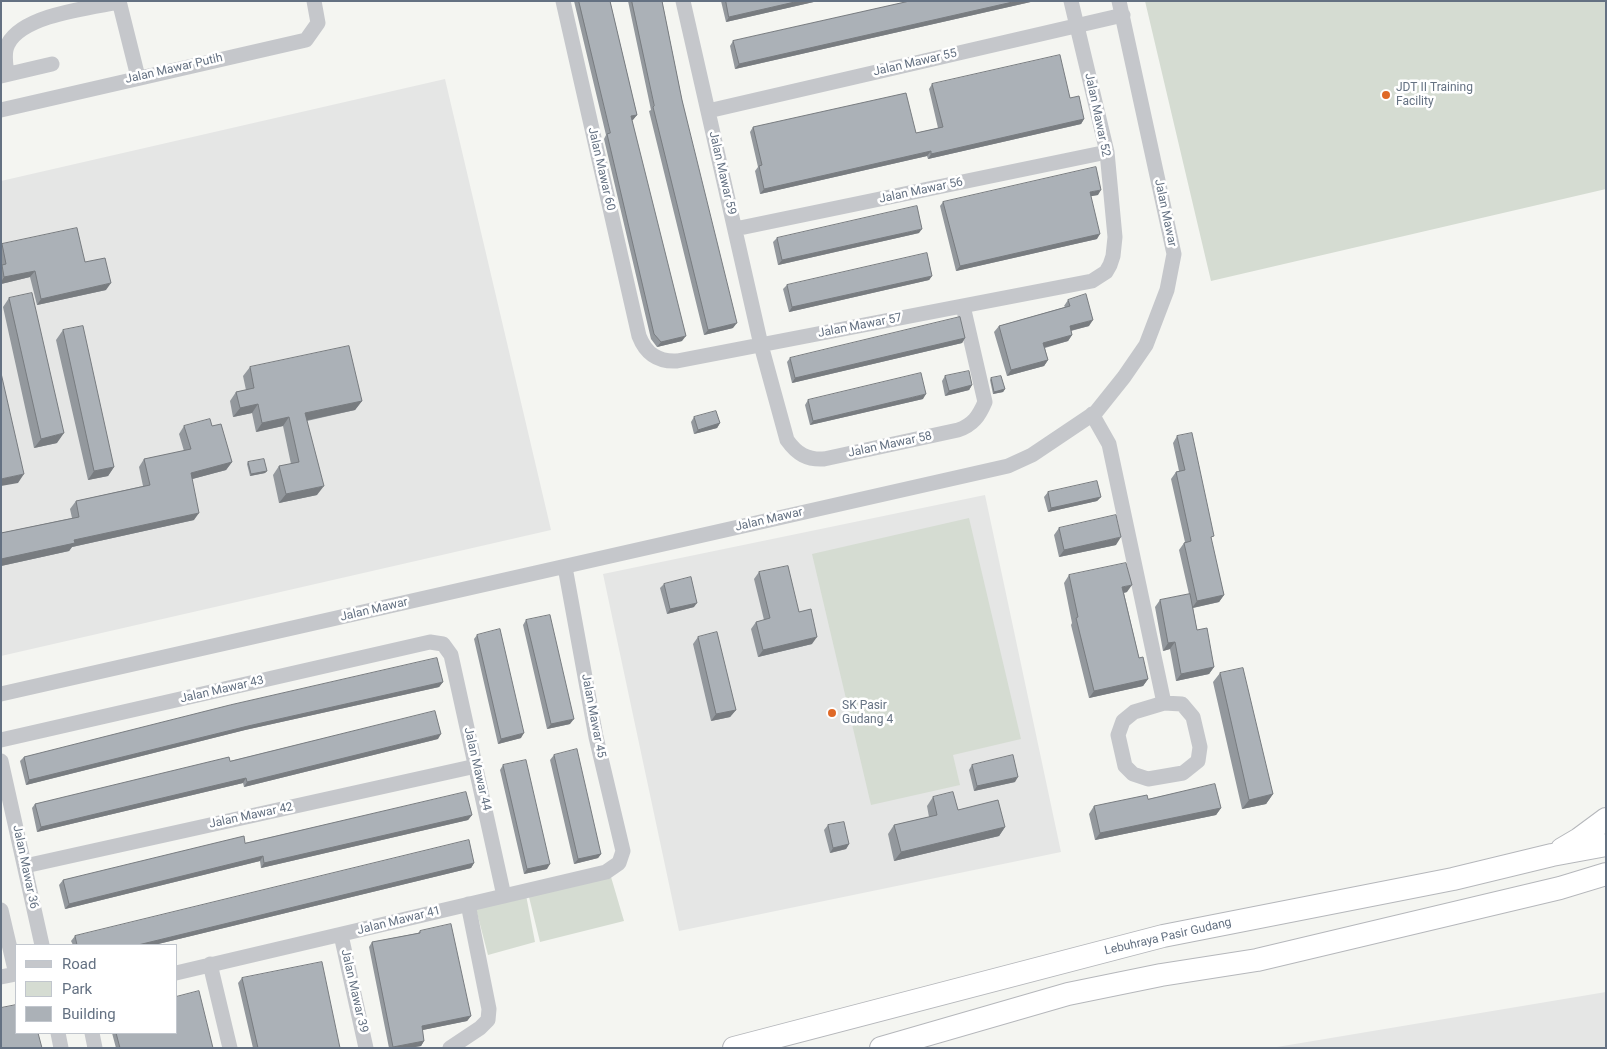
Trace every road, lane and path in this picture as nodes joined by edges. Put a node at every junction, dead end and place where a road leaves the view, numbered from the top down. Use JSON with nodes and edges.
{"nodes":[{"id":1,"x":119,"y":1,"type":"edge"},
{"id":2,"x":314,"y":1,"type":"edge"},
{"id":3,"x":563,"y":1,"type":"edge"},
{"id":4,"x":683,"y":1,"type":"edge"},
{"id":5,"x":1071,"y":1,"type":"edge"},
{"id":6,"x":1121,"y":8,"type":"edge"},
{"id":7,"x":1077,"y":25,"type":"junction"},
{"id":8,"x":52,"y":64,"type":"dead end"},
{"id":9,"x":4,"y":75,"type":"edge"},
{"id":10,"x":138,"y":77,"type":"junction"},
{"id":11,"x":1,"y":110,"type":"edge"},
{"id":12,"x":708,"y":111,"type":"junction"},
{"id":13,"x":1107,"y":152,"type":"junction"},
{"id":14,"x":735,"y":229,"type":"junction"},
{"id":15,"x":1092,"y":281,"type":"joint"},
{"id":16,"x":963,"y":306,"type":"junction"},
{"id":17,"x":639,"y":336,"type":"joint"},
{"id":18,"x":761,"y":345,"type":"junction"},
{"id":19,"x":1092,"y":414,"type":"junction"},
{"id":20,"x":565,"y":567,"type":"junction"},
{"id":21,"x":443,"y":644,"type":"joint"},
{"id":22,"x":1,"y":694,"type":"edge"},
{"id":23,"x":1164,"y":704,"type":"junction"},
{"id":24,"x":1,"y":740,"type":"edge"},
{"id":25,"x":1,"y":761,"type":"edge"},
{"id":26,"x":476,"y":766,"type":"junction"},
{"id":27,"x":1606,"y":818,"type":"edge"},
{"id":28,"x":1606,"y":845,"type":"edge"},
{"id":29,"x":1552,"y":855,"type":"junction"},
{"id":30,"x":619,"y":864,"type":"joint"},
{"id":31,"x":25,"y":866,"type":"junction"},
{"id":32,"x":1606,"y":874,"type":"edge"},
{"id":33,"x":1606,"y":882,"type":"edge"},
{"id":34,"x":1560,"y":888,"type":"junction"},
{"id":35,"x":504,"y":896,"type":"junction"},
{"id":36,"x":468,"y":904,"type":"junction"},
{"id":37,"x":1,"y":910,"type":"edge"},
{"id":38,"x":341,"y":935,"type":"junction"},
{"id":39,"x":42,"y":944,"type":"edge"},
{"id":40,"x":210,"y":964,"type":"junction"},
{"id":41,"x":15,"y":970,"type":"edge"},
{"id":42,"x":178,"y":972,"type":"edge"},
{"id":43,"x":15,"y":974,"type":"edge"},
{"id":44,"x":1,"y":977,"type":"edge"},
{"id":45,"x":58,"y":1034,"type":"edge"},
{"id":46,"x":92,"y":1034,"type":"edge"},
{"id":47,"x":61,"y":1048,"type":"edge"},
{"id":48,"x":94,"y":1048,"type":"edge"},
{"id":49,"x":230,"y":1048,"type":"edge"},
{"id":50,"x":366,"y":1048,"type":"edge"},
{"id":51,"x":450,"y":1048,"type":"edge"},
{"id":52,"x":734,"y":1048,"type":"edge"},
{"id":53,"x":881,"y":1048,"type":"edge"}],
"edges":[{"from":1,"to":9,"type":"street"},
{"from":1,"to":10,"type":"street"},
{"from":2,"to":10,"type":"street","name":"Jalan Mawar Putih"},
{"from":3,"to":17,"type":"street","name":"Jalan Mawar 60"},
{"from":4,"to":12,"type":"street","name":"Jalan Mawar 59"},
{"from":5,"to":7,"type":"street","name":"Jalan Mawar 52"},
{"from":6,"to":7,"type":"street","name":"Jalan Mawar 55"},
{"from":6,"to":19,"type":"street","name":"Jalan Mawar"},
{"from":7,"to":12,"type":"street","name":"Jalan Mawar 55"},
{"from":7,"to":13,"type":"street","name":"Jalan Mawar 52"},
{"from":8,"to":9,"type":"street"},
{"from":10,"to":11,"type":"street","name":"Jalan Mawar Putih"},
{"from":12,"to":14,"type":"street","name":"Jalan Mawar 59"},
{"from":13,"to":14,"type":"street","name":"Jalan Mawar 56"},
{"from":13,"to":15,"type":"street","name":"Jalan Mawar 52"},
{"from":14,"to":18,"type":"street","name":"Jalan Mawar 59"},
{"from":15,"to":16,"type":"street","name":"Jalan Mawar 57"},
{"from":16,"to":18,"type":"street","name":"Jalan Mawar 57"},
{"from":16,"to":18,"type":"street","name":"Jalan Mawar 58"},
{"from":17,"to":18,"type":"street","name":"Jalan Mawar 57"},
{"from":19,"to":20,"type":"street","name":"Jalan Mawar"},
{"from":19,"to":23,"type":"street"},
{"from":20,"to":22,"type":"street","name":"Jalan Mawar"},
{"from":20,"to":30,"type":"street","name":"Jalan Mawar 45"},
{"from":21,"to":24,"type":"street","name":"Jalan Mawar 43"},
{"from":21,"to":26,"type":"street","name":"Jalan Mawar 44"},
{"from":23,"to":23,"type":"street"},
{"from":25,"to":31,"type":"street","name":"Jalan Mawar 36"},
{"from":26,"to":31,"type":"street","name":"Jalan Mawar 42"},
{"from":26,"to":35,"type":"street","name":"Jalan Mawar 44"},
{"from":27,"to":29,"type":"highway"},
{"from":28,"to":29,"type":"highway","name":"Lebuhraya Pasir Gudang"},
{"from":29,"to":52,"type":"highway","name":"Lebuhraya Pasir Gudang"},
{"from":30,"to":35,"type":"street","name":"Jalan Mawar 41"},
{"from":31,"to":39,"type":"street","name":"Jalan Mawar 36"},
{"from":32,"to":34,"type":"highway"},
{"from":33,"to":34,"type":"highway"},
{"from":34,"to":53,"type":"highway"},
{"from":35,"to":36,"type":"street","name":"Jalan Mawar 41"},
{"from":36,"to":38,"type":"street","name":"Jalan Mawar 41"},
{"from":36,"to":51,"type":"street"},
{"from":37,"to":41,"type":"street"},
{"from":38,"to":40,"type":"street","name":"Jalan Mawar 41"},
{"from":38,"to":50,"type":"street","name":"Jalan Mawar 39"},
{"from":40,"to":42,"type":"street","name":"Jalan Mawar 41"},
{"from":40,"to":49,"type":"street"},
{"from":43,"to":44,"type":"street"},
{"from":45,"to":47,"type":"street"},
{"from":46,"to":48,"type":"street"}]}
